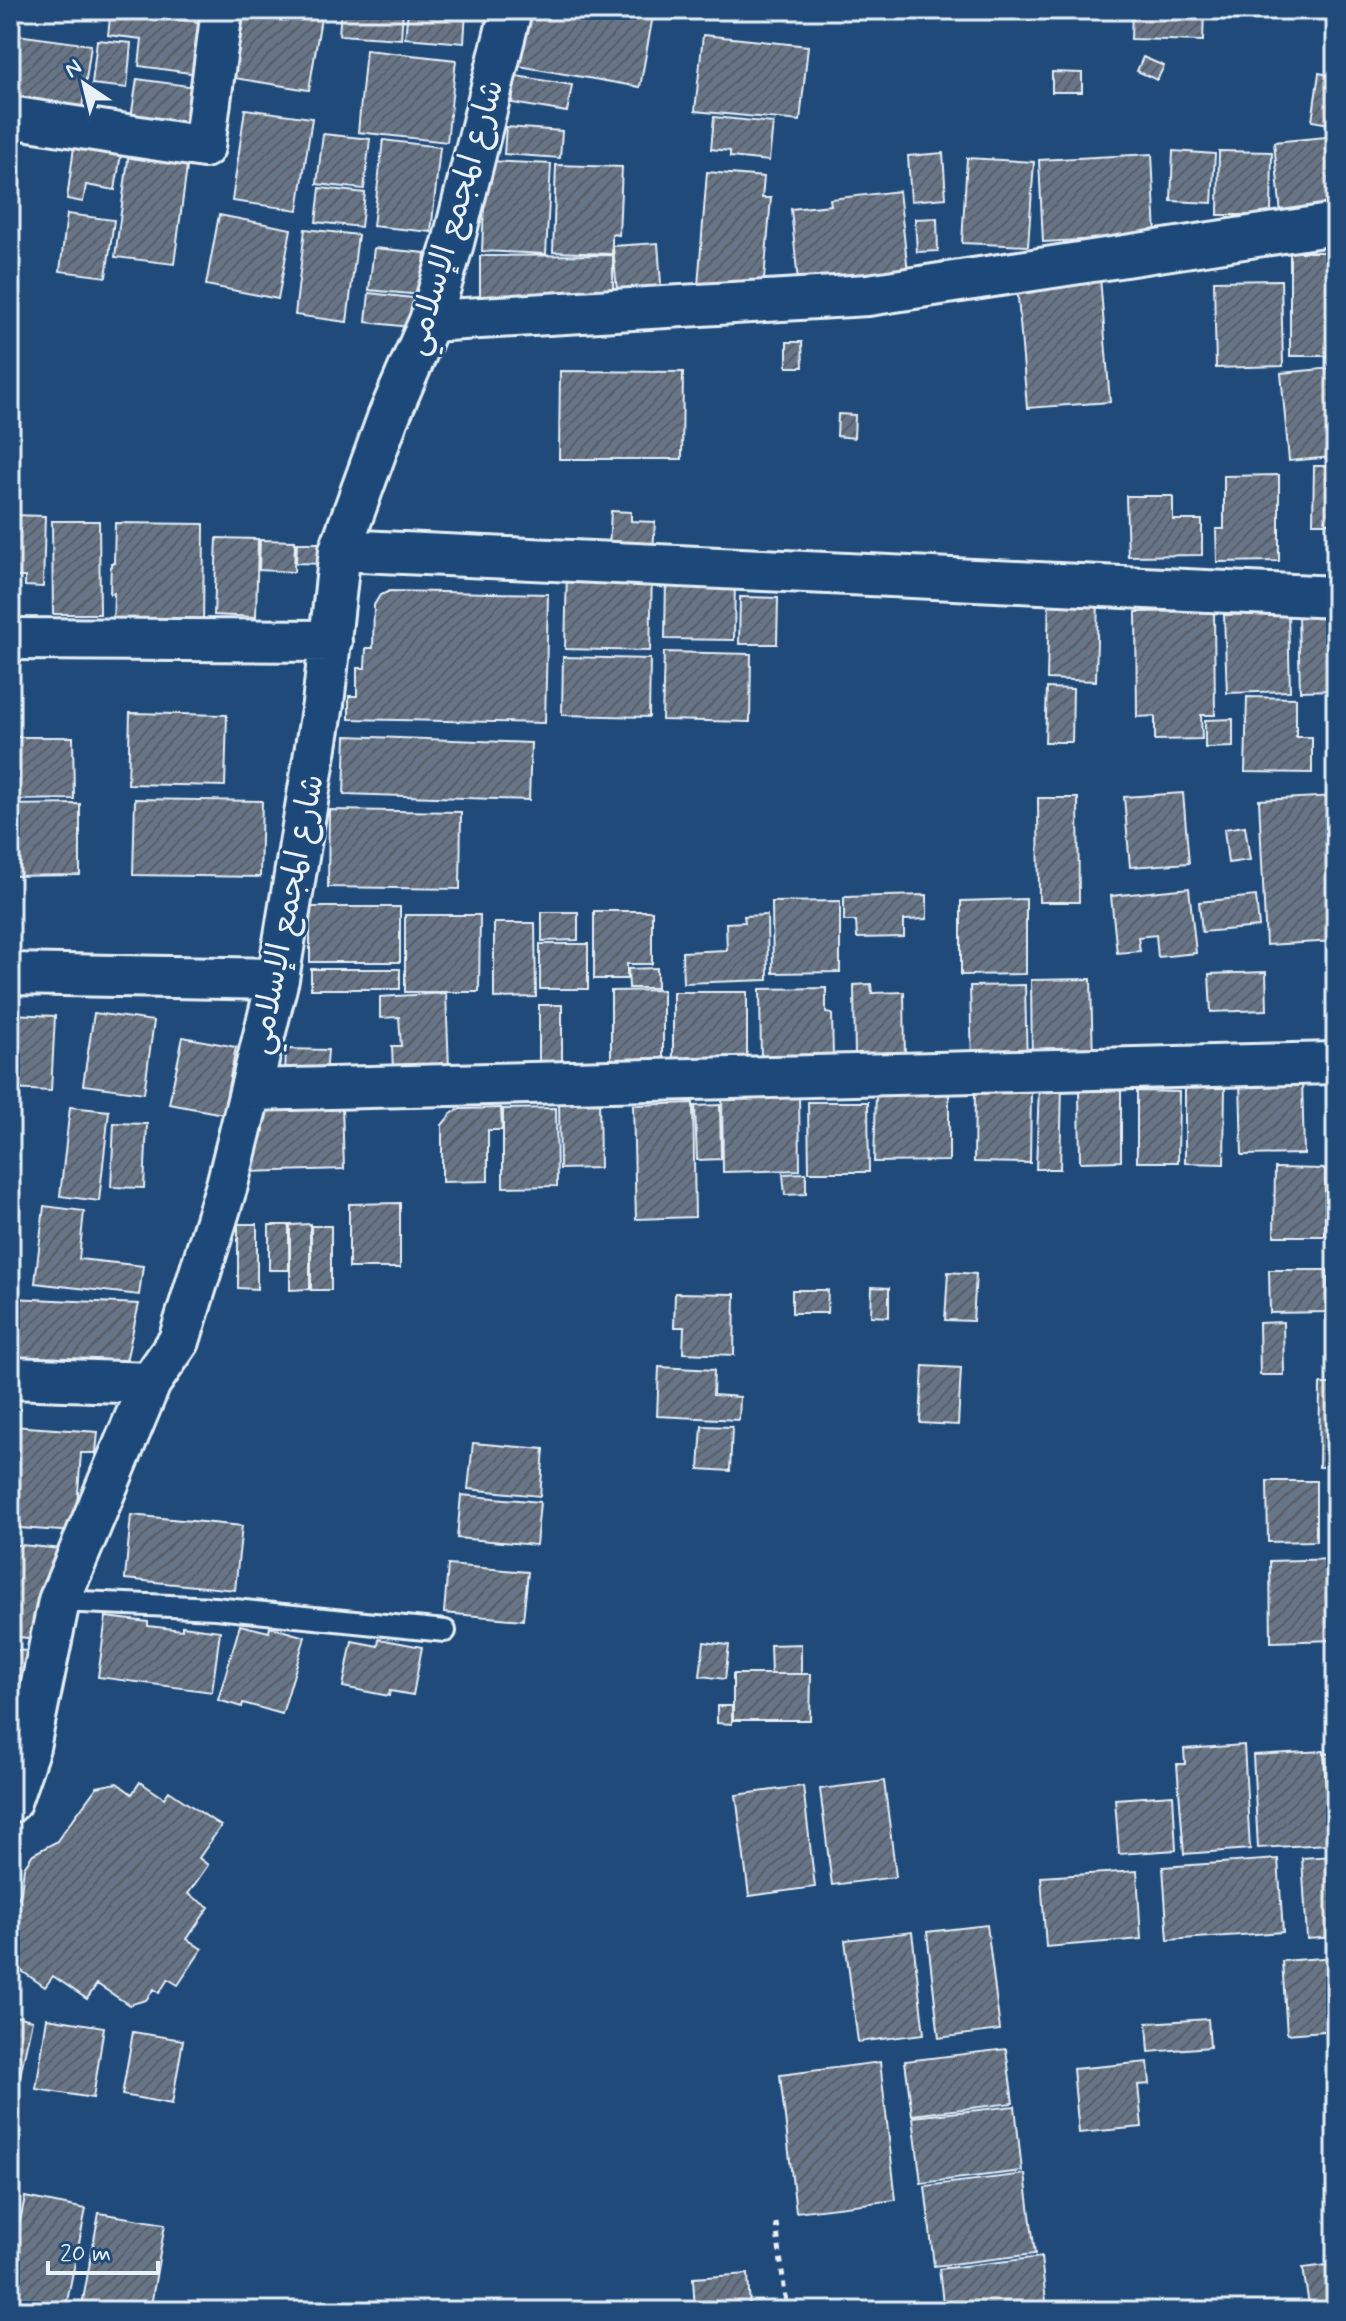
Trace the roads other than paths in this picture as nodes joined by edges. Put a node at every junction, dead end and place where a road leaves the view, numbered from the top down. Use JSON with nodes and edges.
{"nodes":[{"id":1,"x":222,"y":10,"type":"edge"},
{"id":2,"x":511,"y":10,"type":"edge"},
{"id":3,"x":10,"y":117,"type":"edge"},
{"id":4,"x":1336,"y":224,"type":"edge"},
{"id":5,"x":430,"y":321,"type":"junction"},
{"id":6,"x":340,"y":550,"type":"junction"},
{"id":7,"x":1336,"y":597,"type":"edge"},
{"id":8,"x":10,"y":639,"type":"edge"},
{"id":9,"x":331,"y":641,"type":"junction"},
{"id":10,"x":10,"y":974,"type":"edge"},
{"id":11,"x":278,"y":979,"type":"junction"},
{"id":12,"x":1336,"y":1063,"type":"edge"},
{"id":13,"x":251,"y":1090,"type":"junction"},
{"id":14,"x":10,"y":1378,"type":"edge"},
{"id":15,"x":150,"y":1383,"type":"junction"},
{"id":16,"x":59,"y":1601,"type":"junction"},
{"id":17,"x":445,"y":1631,"type":"dead end"},
{"id":18,"x":20,"y":1747,"type":"edge"},
{"id":19,"x":10,"y":1802,"type":"edge"}],
"edges":[{"from":1,"to":3,"type":"street"},
{"from":2,"to":5,"type":"street","name":"شارع المجمع الإسلامي"},
{"from":4,"to":5,"type":"street"},
{"from":5,"to":6,"type":"street","name":"شارع المجمع الإسلامي"},
{"from":6,"to":7,"type":"street"},
{"from":6,"to":9,"type":"street","name":"شارع المجمع الإسلامي"},
{"from":8,"to":9,"type":"street"},
{"from":9,"to":11,"type":"street","name":"شارع المجمع الإسلامي"},
{"from":10,"to":11,"type":"street"},
{"from":11,"to":13,"type":"street","name":"شارع المجمع الإسلامي"},
{"from":12,"to":13,"type":"street"},
{"from":13,"to":15,"type":"street","name":"شارع المجمع الإسلامي"},
{"from":14,"to":15,"type":"street"},
{"from":15,"to":16,"type":"street","name":"شارع المجمع الإسلامي"},
{"from":16,"to":17,"type":"lane"},
{"from":16,"to":18,"type":"street","name":"شارع المجمع الإسلامي"},
{"from":18,"to":19,"type":"street","name":"شارع المجمع الإسلامي"}]}
